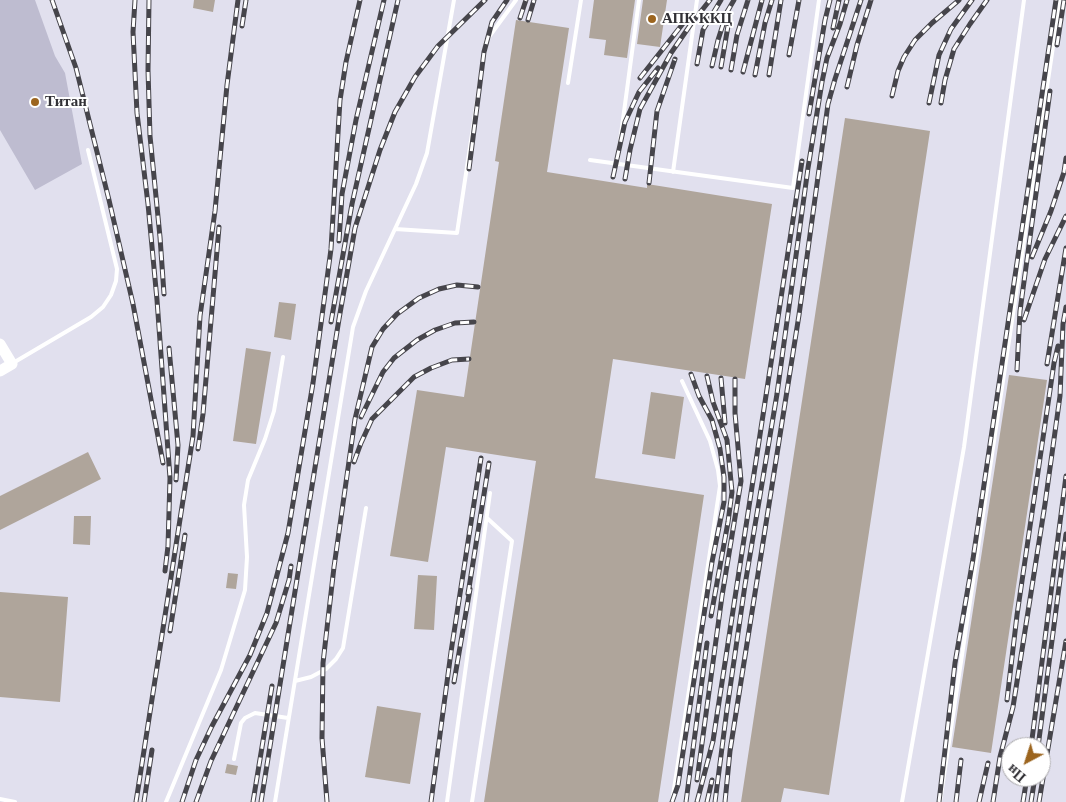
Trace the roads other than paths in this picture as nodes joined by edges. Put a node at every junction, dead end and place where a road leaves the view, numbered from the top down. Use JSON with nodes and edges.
{"nodes":[{"id":1,"x":454,"y":0,"type":"edge"},
{"id":2,"x":516,"y":0,"type":"edge"},
{"id":3,"x":580,"y":0,"type":"edge"},
{"id":4,"x":639,"y":0,"type":"edge"},
{"id":5,"x":697,"y":0,"type":"edge"},
{"id":6,"x":819,"y":0,"type":"edge"},
{"id":7,"x":1024,"y":0,"type":"edge"},
{"id":8,"x":1060,"y":0,"type":"edge"},
{"id":9,"x":568,"y":83,"type":"dead end"},
{"id":10,"x":88,"y":150,"type":"dead end"},
{"id":11,"x":590,"y":160,"type":"dead end"},
{"id":12,"x":617,"y":164,"type":"junction"},
{"id":13,"x":673,"y":172,"type":"junction"},
{"id":14,"x":395,"y":229,"type":"junction"},
{"id":15,"x":0,"y":344,"type":"edge"},
{"id":16,"x":283,"y":357,"type":"dead end"},
{"id":17,"x":12,"y":364,"type":"junction"},
{"id":18,"x":0,"y":371,"type":"edge"},
{"id":19,"x":682,"y":380,"type":"dead end"},
{"id":20,"x":490,"y":493,"type":"dead end"},
{"id":21,"x":366,"y":508,"type":"dead end"},
{"id":22,"x":487,"y":518,"type":"junction"},
{"id":23,"x":295,"y":681,"type":"junction"},
{"id":24,"x":288,"y":718,"type":"junction"},
{"id":25,"x":234,"y":758,"type":"dead end"},
{"id":26,"x":0,"y":798,"type":"edge"},
{"id":27,"x":15,"y":802,"type":"edge"},
{"id":28,"x":166,"y":802,"type":"edge"},
{"id":29,"x":275,"y":802,"type":"edge"},
{"id":30,"x":448,"y":802,"type":"edge"},
{"id":31,"x":472,"y":802,"type":"edge"},
{"id":32,"x":672,"y":802,"type":"edge"},
{"id":33,"x":902,"y":802,"type":"edge"},
{"id":34,"x":940,"y":802,"type":"edge"}],
"edges":[{"from":1,"to":14,"type":"lane"},
{"from":2,"to":14,"type":"lane"},
{"from":3,"to":9,"type":"lane"},
{"from":4,"to":12,"type":"lane"},
{"from":5,"to":13,"type":"lane"},
{"from":6,"to":13,"type":"lane"},
{"from":7,"to":33,"type":"lane"},
{"from":8,"to":34,"type":"lane"},
{"from":10,"to":17,"type":"lane"},
{"from":11,"to":12,"type":"lane"},
{"from":12,"to":13,"type":"lane"},
{"from":14,"to":23,"type":"lane"},
{"from":15,"to":17,"type":"street"},
{"from":16,"to":28,"type":"lane"},
{"from":17,"to":18,"type":"street"},
{"from":19,"to":32,"type":"lane"},
{"from":20,"to":22,"type":"lane"},
{"from":21,"to":23,"type":"lane"},
{"from":22,"to":30,"type":"lane"},
{"from":22,"to":31,"type":"lane"},
{"from":23,"to":24,"type":"lane"},
{"from":24,"to":25,"type":"lane"},
{"from":24,"to":29,"type":"lane"},
{"from":26,"to":27,"type":"lane"}]}
